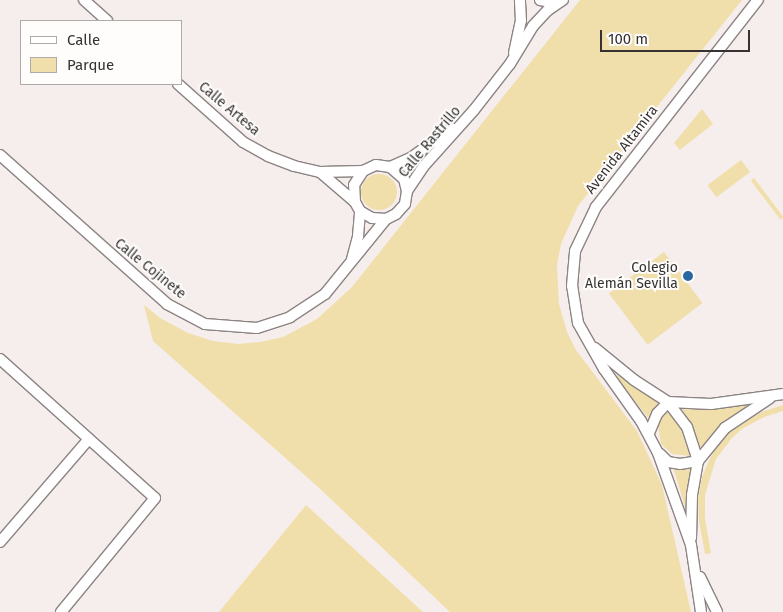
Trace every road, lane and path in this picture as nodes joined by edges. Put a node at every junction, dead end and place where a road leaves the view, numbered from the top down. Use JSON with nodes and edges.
{"nodes":[{"id":1,"x":84,"y":0,"type":"edge"},
{"id":2,"x":520,"y":0,"type":"edge"},
{"id":3,"x":540,"y":0,"type":"edge"},
{"id":4,"x":559,"y":0,"type":"edge"},
{"id":5,"x":563,"y":0,"type":"edge"},
{"id":6,"x":758,"y":0,"type":"edge"},
{"id":7,"x":106,"y":20,"type":"edge"},
{"id":8,"x":510,"y":64,"type":"junction"},
{"id":9,"x":179,"y":85,"type":"edge"},
{"id":10,"x":474,"y":110,"type":"junction"},
{"id":11,"x":0,"y":155,"type":"edge"},
{"id":12,"x":390,"y":166,"type":"junction"},
{"id":13,"x":363,"y":171,"type":"junction"},
{"id":14,"x":320,"y":172,"type":"junction"},
{"id":15,"x":407,"y":191,"type":"junction"},
{"id":16,"x":357,"y":206,"type":"junction"},
{"id":17,"x":386,"y":219,"type":"junction"},
{"id":18,"x":351,"y":263,"type":"junction"},
{"id":19,"x":588,"y":340,"type":"junction"},
{"id":20,"x":0,"y":359,"type":"edge"},
{"id":21,"x":778,"y":395,"type":"edge"},
{"id":22,"x":668,"y":402,"type":"junction"},
{"id":23,"x":649,"y":433,"type":"junction"},
{"id":24,"x":89,"y":439,"type":"junction"},
{"id":25,"x":658,"y":453,"type":"junction"},
{"id":26,"x":698,"y":461,"type":"junction"},
{"id":27,"x":0,"y":542,"type":"edge"},
{"id":28,"x":691,"y":545,"type":"junction"},
{"id":29,"x":696,"y":570,"type":"junction"},
{"id":30,"x":61,"y":612,"type":"edge"},
{"id":31,"x":701,"y":612,"type":"edge"},
{"id":32,"x":716,"y":612,"type":"edge"}],
"edges":[{"from":1,"to":7,"type":"street"},
{"from":2,"to":8,"type":"street","name":"Calle Rastrillo"},
{"from":3,"to":4,"type":"street"},
{"from":5,"to":8,"type":"street","name":"Calle Rastrillo"},
{"from":6,"to":19,"type":"street","name":"Avenida Altamira"},
{"from":8,"to":10,"type":"street","name":"Calle Rastrillo"},
{"from":9,"to":14,"type":"street","name":"Calle Artesa"},
{"from":10,"to":12,"type":"street","name":"Calle Rastrillo"},
{"from":10,"to":15,"type":"street","name":"Calle Rastrillo"},
{"from":11,"to":18,"type":"street","name":"Calle Cojinete"},
{"from":12,"to":13,"type":"street"},
{"from":12,"to":15,"type":"street"},
{"from":13,"to":14,"type":"street","name":"Calle Artesa"},
{"from":13,"to":16,"type":"street"},
{"from":14,"to":16,"type":"street","name":"Calle Artesa"},
{"from":15,"to":17,"type":"street"},
{"from":16,"to":17,"type":"street"},
{"from":16,"to":18,"type":"street","name":"Calle Cojinete"},
{"from":17,"to":18,"type":"street","name":"Calle Cojinete"},
{"from":19,"to":22,"type":"street","name":"Avenida Altamira"},
{"from":19,"to":23,"type":"street","name":"Avenida Altamira"},
{"from":20,"to":24,"type":"street"},
{"from":21,"to":22,"type":"street"},
{"from":21,"to":26,"type":"street"},
{"from":22,"to":23,"type":"street"},
{"from":22,"to":26,"type":"street","name":"Avenida Altamira"},
{"from":23,"to":25,"type":"street","name":"Avenida Altamira"},
{"from":24,"to":27,"type":"street"},
{"from":24,"to":30,"type":"street"},
{"from":25,"to":26,"type":"street"},
{"from":25,"to":28,"type":"street","name":"Avenida Altamira"},
{"from":26,"to":28,"type":"street","name":"Avenida Altamira"},
{"from":28,"to":29,"type":"street","name":"Avenida Altamira"},
{"from":29,"to":31,"type":"street","name":"Avenida Altamira"},
{"from":29,"to":32,"type":"street","name":"Avenida Altamira"}]}
